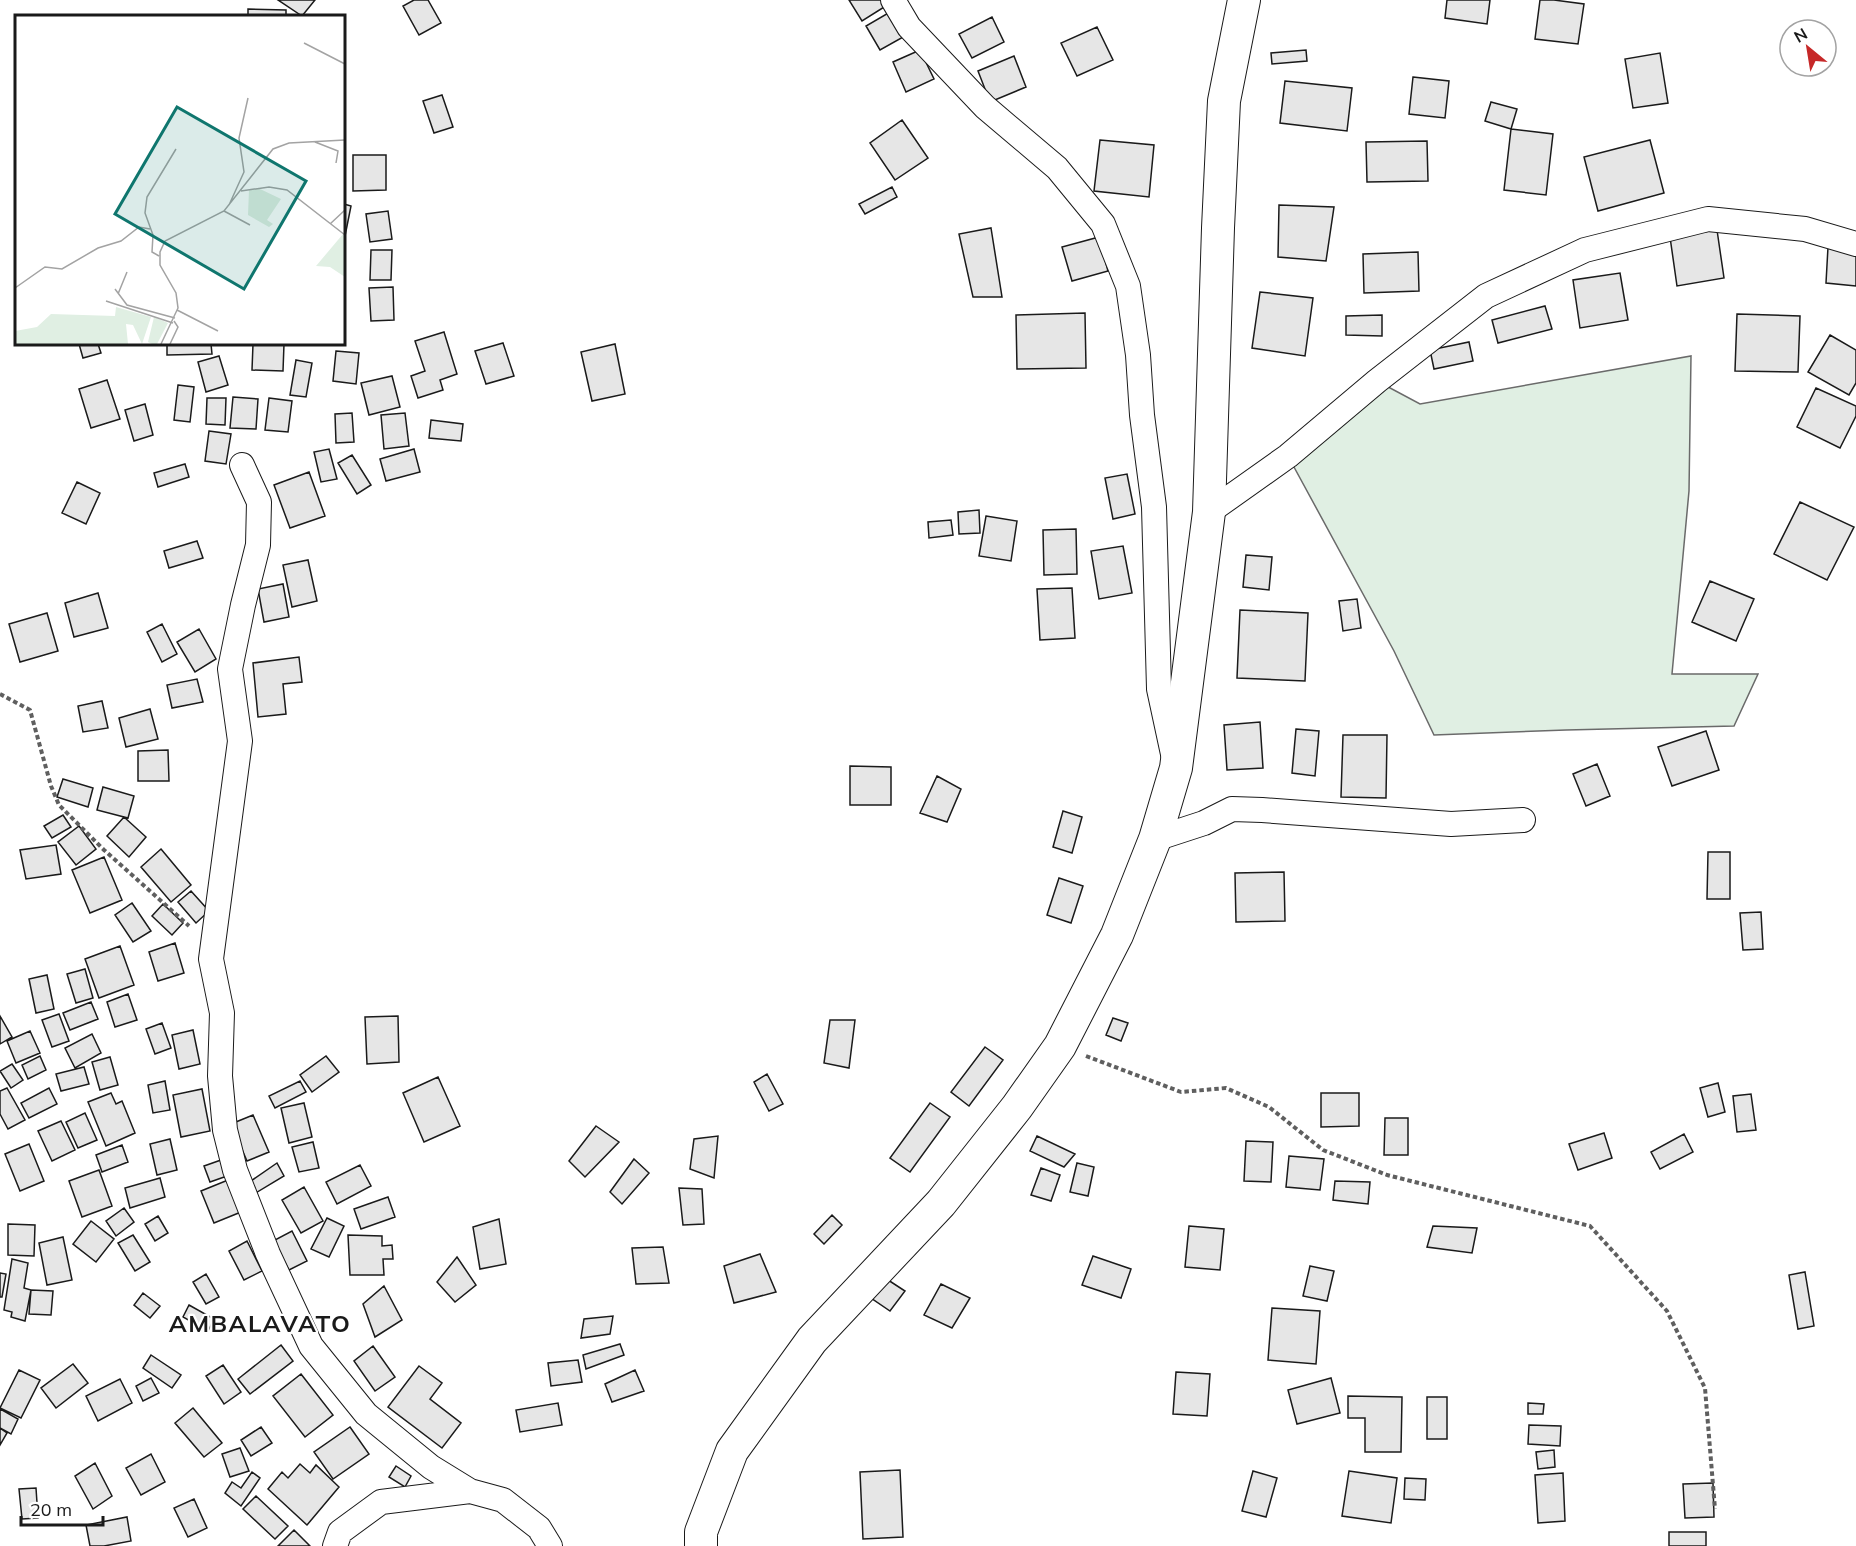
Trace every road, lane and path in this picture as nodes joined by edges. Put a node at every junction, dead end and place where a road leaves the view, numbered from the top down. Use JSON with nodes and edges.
{"nodes":[{"id":1,"x":893,"y":0,"type":"edge"},
{"id":2,"x":1244,"y":0,"type":"edge"},
{"id":3,"x":1856,"y":244,"type":"edge"},
{"id":4,"x":242,"y":465,"type":"dead end"},
{"id":5,"x":1209,"y":512,"type":"junction"},
{"id":6,"x":0,"y":694,"type":"edge"},
{"id":7,"x":1176,"y":768,"type":"junction"},
{"id":8,"x":1523,"y":820,"type":"dead end"},
{"id":9,"x":1155,"y":839,"type":"junction"},
{"id":10,"x":213,"y":947,"type":"junction"},
{"id":11,"x":1060,"y":1046,"type":"junction"},
{"id":12,"x":470,"y":1491,"type":"junction"},
{"id":13,"x":1715,"y":1509,"type":"dead end"},
{"id":14,"x":335,"y":1546,"type":"edge"},
{"id":15,"x":550,"y":1546,"type":"edge"},
{"id":16,"x":700,"y":1546,"type":"edge"}],
"edges":[{"from":1,"to":7,"type":"street"},
{"from":2,"to":5,"type":"street"},
{"from":3,"to":5,"type":"street"},
{"from":4,"to":10,"type":"street"},
{"from":5,"to":7,"type":"street"},
{"from":6,"to":10,"type":"path"},
{"from":7,"to":9,"type":"street"},
{"from":8,"to":9,"type":"street"},
{"from":9,"to":11,"type":"street"},
{"from":10,"to":12,"type":"street"},
{"from":11,"to":13,"type":"path"},
{"from":11,"to":16,"type":"street"},
{"from":12,"to":14,"type":"street"},
{"from":12,"to":15,"type":"street"}]}
